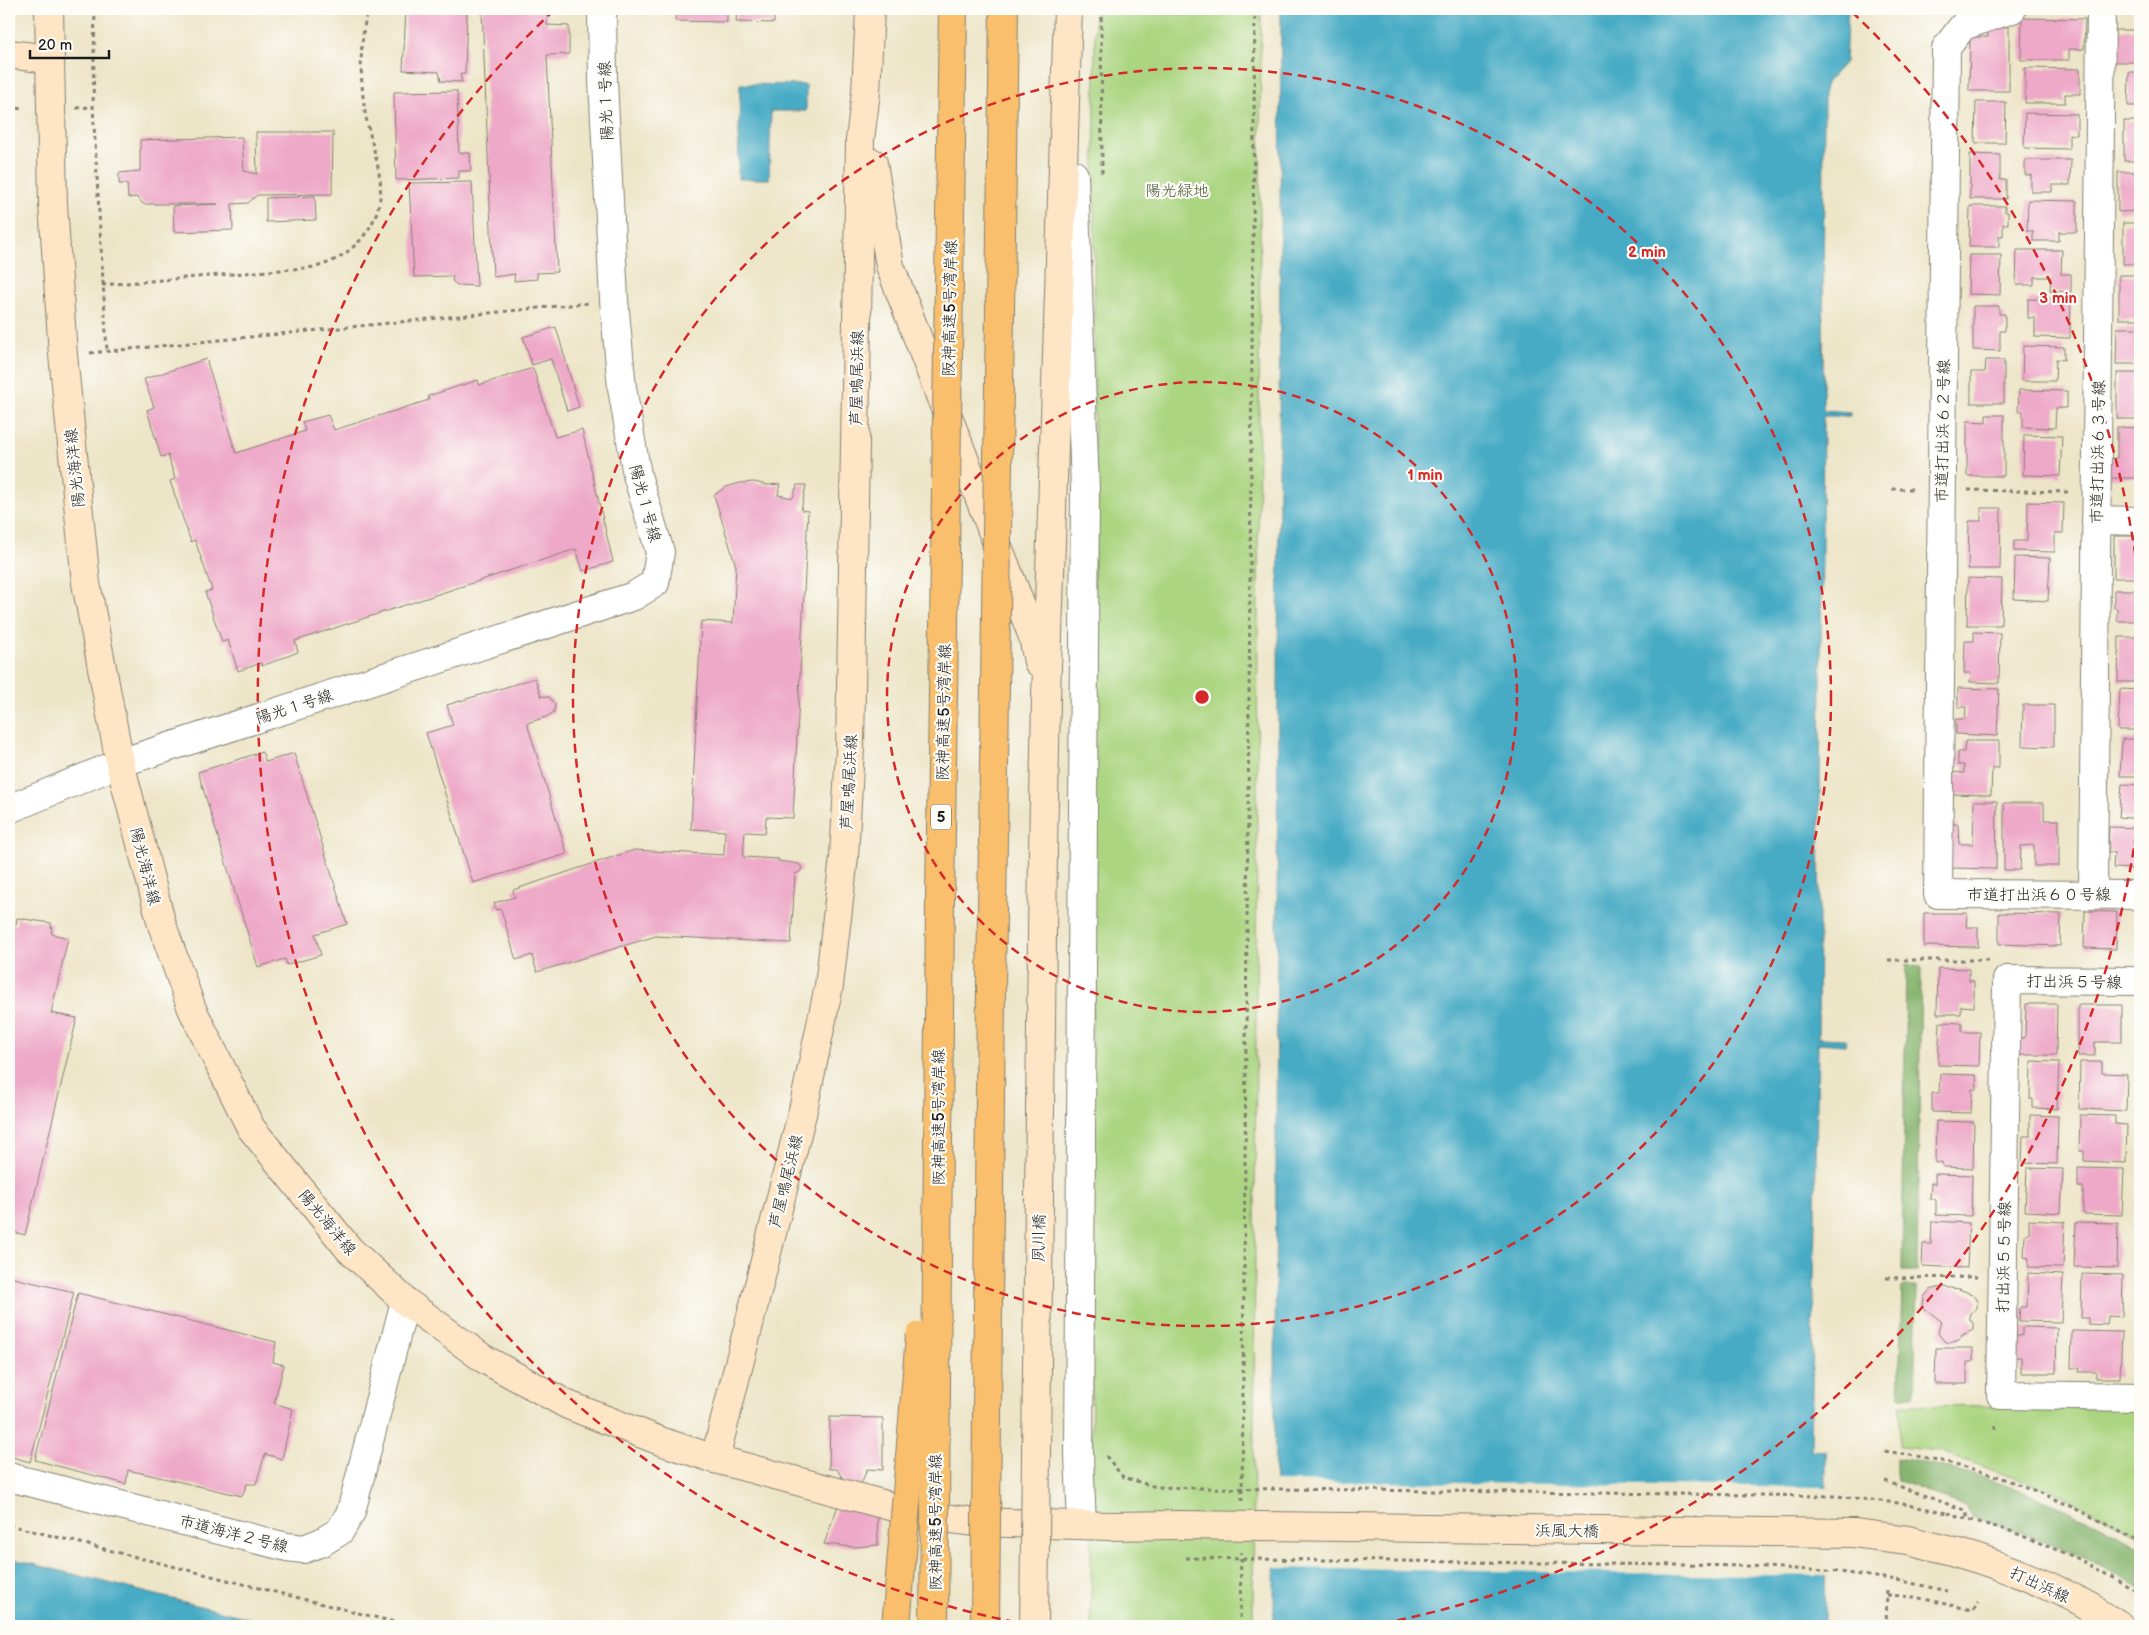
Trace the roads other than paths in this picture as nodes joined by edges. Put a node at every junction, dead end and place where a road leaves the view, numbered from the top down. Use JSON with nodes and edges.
{"nodes":[{"id":1,"x":49,"y":9,"type":"edge"},
{"id":2,"x":602,"y":9,"type":"edge"},
{"id":3,"x":870,"y":9,"type":"edge"},
{"id":4,"x":953,"y":9,"type":"edge"},
{"id":5,"x":1004,"y":9,"type":"edge"},
{"id":6,"x":1068,"y":9,"type":"edge"},
{"id":7,"x":2012,"y":9,"type":"edge"},
{"id":8,"x":2101,"y":9,"type":"edge"},
{"id":9,"x":9,"y":54,"type":"edge"},
{"id":10,"x":48,"y":59,"type":"junction"},
{"id":11,"x":866,"y":92,"type":"junction"},
{"id":12,"x":2096,"y":520,"type":"junction"},
{"id":13,"x":2140,"y":521,"type":"edge"},
{"id":14,"x":1046,"y":698,"type":"junction"},
{"id":15,"x":120,"y":763,"type":"junction"},
{"id":16,"x":9,"y":809,"type":"edge"},
{"id":17,"x":1043,"y":851,"type":"joint"},
{"id":18,"x":1938,"y":894,"type":"joint"},
{"id":19,"x":2094,"y":894,"type":"junction"},
{"id":20,"x":2140,"y":894,"type":"edge"},
{"id":21,"x":940,"y":900,"type":"junction"},
{"id":22,"x":2007,"y":980,"type":"joint"},
{"id":23,"x":2140,"y":981,"type":"edge"},
{"id":24,"x":405,"y":1301,"type":"junction"},
{"id":25,"x":2140,"y":1397,"type":"edge"},
{"id":26,"x":714,"y":1459,"type":"junction"},
{"id":27,"x":9,"y":1477,"type":"edge"},
{"id":28,"x":1082,"y":1525,"type":"junction"},
{"id":29,"x":1955,"y":1552,"type":"joint"},
{"id":30,"x":896,"y":1626,"type":"edge"},
{"id":31,"x":934,"y":1626,"type":"edge"},
{"id":32,"x":985,"y":1626,"type":"edge"},
{"id":33,"x":1034,"y":1626,"type":"edge"},
{"id":34,"x":2121,"y":1626,"type":"edge"}],
"edges":[{"from":1,"to":10,"type":"main road","name":"陽光海洋線"},
{"from":2,"to":15,"type":"street","name":"陽光１号線"},
{"from":3,"to":11,"type":"main road","name":"芦屋鳴尾浜線"},
{"from":4,"to":21,"type":"highway","name":"阪神高速5号湾岸線","number":"5","bridge":true},
{"from":5,"to":32,"type":"highway","bridge":true},
{"from":6,"to":14,"type":"main road","name":"芦屋鳴尾浜線"},
{"from":6,"to":28,"type":"street"},
{"from":7,"to":18,"type":"street","name":"市道打出浜６２号線"},
{"from":8,"to":12,"type":"street","name":"市道打出浜６３号線"},
{"from":9,"to":10,"type":"main road"},
{"from":10,"to":15,"type":"main road","name":"陽光海洋線"},
{"from":11,"to":14,"type":"main road","name":"芦屋鳴尾浜線"},
{"from":11,"to":26,"type":"main road","name":"芦屋鳴尾浜線"},
{"from":12,"to":13,"type":"street"},
{"from":12,"to":19,"type":"street","name":"市道打出浜６３号線"},
{"from":14,"to":17,"type":"main road","name":"芦屋鳴尾浜線"},
{"from":15,"to":16,"type":"street"},
{"from":15,"to":24,"type":"main road","name":"陽光海洋線"},
{"from":17,"to":33,"type":"main road","name":"夙川橋","bridge":true},
{"from":18,"to":19,"type":"street","name":"市道打出浜６０号線"},
{"from":19,"to":20,"type":"street","name":"市道打出浜６０号線"},
{"from":21,"to":30,"type":"highway","bridge":true},
{"from":21,"to":31,"type":"highway","name":"阪神高速5号湾岸線","number":"5","bridge":true},
{"from":22,"to":23,"type":"street","name":"打出浜５号線"},
{"from":22,"to":25,"type":"street","name":"打出浜５５号線"},
{"from":24,"to":26,"type":"main road","name":"陽光海洋線"},
{"from":24,"to":27,"type":"street","name":"市道海洋２号線"},
{"from":26,"to":28,"type":"main road","name":"陽光海洋線"},
{"from":28,"to":29,"type":"main road","name":"浜風大橋","bridge":true},
{"from":29,"to":34,"type":"main road","name":"打出浜線"}]}
